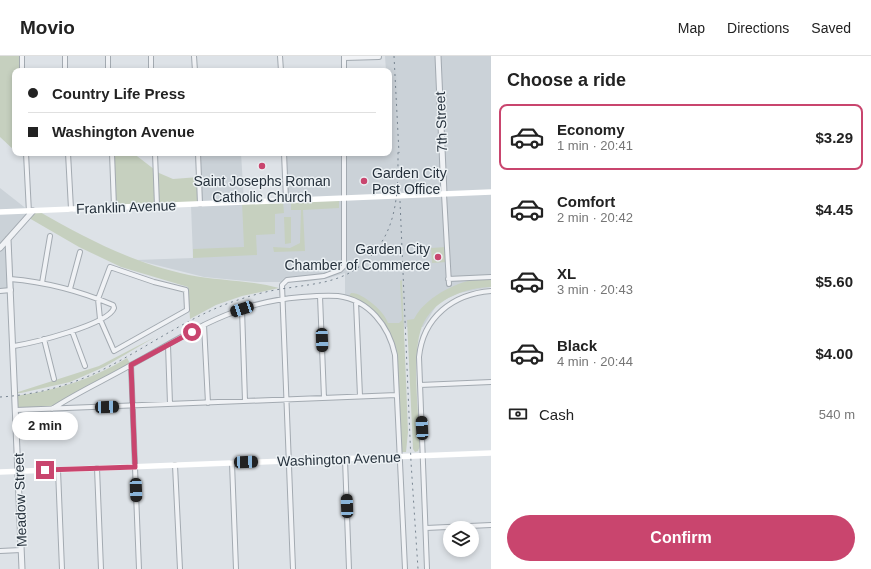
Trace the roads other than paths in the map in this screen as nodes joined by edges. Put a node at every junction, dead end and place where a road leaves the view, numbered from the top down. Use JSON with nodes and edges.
{"nodes":[{"id":1,"x":22,"y":56,"type":"edge"},
{"id":2,"x":65,"y":56,"type":"edge"},
{"id":3,"x":108,"y":56,"type":"edge"},
{"id":4,"x":151,"y":56,"type":"edge"},
{"id":5,"x":194,"y":56,"type":"edge"},
{"id":6,"x":280,"y":56,"type":"edge"},
{"id":7,"x":438,"y":56,"type":"edge"},
{"id":8,"x":344,"y":57,"type":"edge"},
{"id":9,"x":379,"y":57,"type":"dead end"},
{"id":10,"x":22,"y":68,"type":"edge"},
{"id":11,"x":65,"y":68,"type":"edge"},
{"id":12,"x":108,"y":68,"type":"edge"},
{"id":13,"x":151,"y":68,"type":"edge"},
{"id":14,"x":195,"y":68,"type":"edge"},
{"id":15,"x":281,"y":68,"type":"edge"},
{"id":16,"x":344,"y":68,"type":"edge"},
{"id":17,"x":26,"y":156,"type":"edge"},
{"id":18,"x":68,"y":156,"type":"edge"},
{"id":19,"x":112,"y":156,"type":"edge"},
{"id":20,"x":155,"y":156,"type":"edge"},
{"id":21,"x":198,"y":156,"type":"edge"},
{"id":22,"x":284,"y":156,"type":"edge"},
{"id":23,"x":344,"y":156,"type":"edge"},
{"id":24,"x":491,"y":192,"type":"edge"},
{"id":25,"x":444,"y":194,"type":"junction"},
{"id":26,"x":344,"y":198,"type":"junction"},
{"id":27,"x":286,"y":200,"type":"junction"},
{"id":28,"x":200,"y":204,"type":"junction"},
{"id":29,"x":157,"y":206,"type":"junction"},
{"id":30,"x":114,"y":207,"type":"junction"},
{"id":31,"x":71,"y":209,"type":"junction"},
{"id":32,"x":0,"y":212,"type":"edge"},
{"id":33,"x":30,"y":212,"type":"junction"},
{"id":34,"x":50,"y":236,"type":"dead end"},
{"id":35,"x":8,"y":239,"type":"junction"},
{"id":36,"x":0,"y":248,"type":"edge"},
{"id":37,"x":80,"y":252,"type":"dead end"},
{"id":38,"x":491,"y":277,"type":"edge"},
{"id":39,"x":10,"y":279,"type":"junction"},
{"id":40,"x":448,"y":279,"type":"junction"},
{"id":41,"x":42,"y":283,"type":"junction"},
{"id":42,"x":448,"y":284,"type":"dead end"},
{"id":43,"x":70,"y":289,"type":"junction"},
{"id":44,"x":11,"y":290,"type":"junction"},
{"id":45,"x":0,"y":291,"type":"edge"},
{"id":46,"x":491,"y":291,"type":"edge"},
{"id":47,"x":320,"y":296,"type":"junction"},
{"id":48,"x":98,"y":299,"type":"junction"},
{"id":49,"x":282,"y":299,"type":"junction"},
{"id":50,"x":356,"y":302,"type":"junction"},
{"id":51,"x":242,"y":309,"type":"junction"},
{"id":52,"x":100,"y":319,"type":"junction"},
{"id":53,"x":204,"y":325,"type":"junction"},
{"id":54,"x":72,"y":331,"type":"junction"},
{"id":55,"x":44,"y":339,"type":"junction"},
{"id":56,"x":168,"y":345,"type":"junction"},
{"id":57,"x":14,"y":346,"type":"junction"},
{"id":58,"x":131,"y":365,"type":"junction"},
{"id":59,"x":85,"y":366,"type":"dead end"},
{"id":60,"x":54,"y":379,"type":"dead end"},
{"id":61,"x":491,"y":382,"type":"edge"},
{"id":62,"x":420,"y":385,"type":"junction"},
{"id":63,"x":397,"y":395,"type":"junction"},
{"id":64,"x":360,"y":396,"type":"junction"},
{"id":65,"x":324,"y":398,"type":"junction"},
{"id":66,"x":286,"y":399,"type":"junction"},
{"id":67,"x":66,"y":400,"type":"junction"},
{"id":68,"x":245,"y":401,"type":"junction"},
{"id":69,"x":208,"y":403,"type":"junction"},
{"id":70,"x":170,"y":404,"type":"junction"},
{"id":71,"x":132,"y":406,"type":"junction"},
{"id":72,"x":67,"y":408,"type":"junction"},
{"id":73,"x":52,"y":409,"type":"junction"},
{"id":74,"x":16,"y":410,"type":"junction"},
{"id":75,"x":491,"y":453,"type":"edge"},
{"id":76,"x":423,"y":456,"type":"junction"},
{"id":77,"x":401,"y":457,"type":"junction"},
{"id":78,"x":345,"y":459,"type":"junction"},
{"id":79,"x":288,"y":460,"type":"junction"},
{"id":80,"x":232,"y":463,"type":"junction"},
{"id":81,"x":175,"y":465,"type":"junction"},
{"id":82,"x":135,"y":467,"type":"junction"},
{"id":83,"x":96,"y":468,"type":"junction"},
{"id":84,"x":58,"y":470,"type":"junction"},
{"id":85,"x":18,"y":471,"type":"junction"},
{"id":86,"x":0,"y":472,"type":"edge"},
{"id":87,"x":491,"y":525,"type":"edge"},
{"id":88,"x":426,"y":528,"type":"junction"},
{"id":89,"x":22,"y":550,"type":"junction"},
{"id":90,"x":0,"y":551,"type":"edge"},
{"id":91,"x":22,"y":569,"type":"edge"},
{"id":92,"x":62,"y":569,"type":"edge"},
{"id":93,"x":101,"y":569,"type":"edge"},
{"id":94,"x":139,"y":569,"type":"edge"},
{"id":95,"x":180,"y":569,"type":"edge"},
{"id":96,"x":236,"y":569,"type":"edge"},
{"id":97,"x":292,"y":569,"type":"edge"},
{"id":98,"x":349,"y":569,"type":"edge"},
{"id":99,"x":405,"y":569,"type":"edge"},
{"id":100,"x":427,"y":569,"type":"edge"}],
"edges":[{"from":1,"to":10,"type":"street"},
{"from":2,"to":11,"type":"street"},
{"from":3,"to":12,"type":"street"},
{"from":4,"to":13,"type":"street"},
{"from":5,"to":14,"type":"street"},
{"from":6,"to":15,"type":"street"},
{"from":7,"to":25,"type":"street","name":"7th Street"},
{"from":8,"to":9,"type":"street"},
{"from":8,"to":16,"type":"street"},
{"from":17,"to":33,"type":"street"},
{"from":18,"to":31,"type":"street"},
{"from":19,"to":30,"type":"street"},
{"from":20,"to":29,"type":"street"},
{"from":21,"to":28,"type":"street"},
{"from":22,"to":27,"type":"street"},
{"from":23,"to":26,"type":"street"},
{"from":24,"to":25,"type":"main road","name":"Franklin Avenue"},
{"from":25,"to":26,"type":"main road","name":"Franklin Avenue"},
{"from":25,"to":40,"type":"street","name":"7th Street"},
{"from":26,"to":27,"type":"main road","name":"Franklin Avenue"},
{"from":26,"to":49,"type":"street"},
{"from":27,"to":28,"type":"main road","name":"Franklin Avenue"},
{"from":28,"to":29,"type":"main road","name":"Franklin Avenue"},
{"from":29,"to":30,"type":"main road","name":"Franklin Avenue"},
{"from":30,"to":31,"type":"main road","name":"Franklin Avenue"},
{"from":31,"to":33,"type":"main road","name":"Franklin Avenue"},
{"from":32,"to":33,"type":"main road","name":"Franklin Avenue"},
{"from":33,"to":35,"type":"street"},
{"from":34,"to":41,"type":"street"},
{"from":35,"to":36,"type":"street"},
{"from":35,"to":39,"type":"street","name":"Meadow Street"},
{"from":37,"to":43,"type":"street"},
{"from":38,"to":40,"type":"street"},
{"from":39,"to":41,"type":"street"},
{"from":39,"to":44,"type":"street","name":"Meadow Street"},
{"from":40,"to":42,"type":"street","name":"7th Street"},
{"from":41,"to":43,"type":"street"},
{"from":43,"to":48,"type":"street"},
{"from":44,"to":45,"type":"street"},
{"from":44,"to":57,"type":"street","name":"Meadow Street"},
{"from":46,"to":62,"type":"street"},
{"from":47,"to":49,"type":"street"},
{"from":47,"to":50,"type":"street"},
{"from":47,"to":65,"type":"street"},
{"from":48,"to":52,"type":"street"},
{"from":48,"to":52,"type":"street"},
{"from":48,"to":52,"type":"street"},
{"from":49,"to":51,"type":"street"},
{"from":49,"to":66,"type":"street"},
{"from":50,"to":63,"type":"street"},
{"from":50,"to":64,"type":"street"},
{"from":51,"to":53,"type":"street"},
{"from":51,"to":68,"type":"street"},
{"from":52,"to":54,"type":"street"},
{"from":53,"to":56,"type":"street"},
{"from":53,"to":69,"type":"street"},
{"from":54,"to":55,"type":"street"},
{"from":54,"to":59,"type":"street"},
{"from":55,"to":57,"type":"street"},
{"from":55,"to":60,"type":"street"},
{"from":56,"to":58,"type":"street"},
{"from":56,"to":70,"type":"street"},
{"from":57,"to":74,"type":"street","name":"Meadow Street"},
{"from":58,"to":67,"type":"street"},
{"from":58,"to":71,"type":"street"},
{"from":61,"to":62,"type":"street"},
{"from":62,"to":76,"type":"street"},
{"from":63,"to":64,"type":"street"},
{"from":63,"to":77,"type":"street"},
{"from":64,"to":65,"type":"street"},
{"from":65,"to":66,"type":"street"},
{"from":66,"to":68,"type":"street"},
{"from":66,"to":79,"type":"street"},
{"from":67,"to":72,"type":"street"},
{"from":67,"to":73,"type":"street"},
{"from":68,"to":69,"type":"street"},
{"from":69,"to":70,"type":"street"},
{"from":70,"to":71,"type":"street"},
{"from":71,"to":72,"type":"street"},
{"from":71,"to":82,"type":"street"},
{"from":72,"to":73,"type":"street"},
{"from":73,"to":74,"type":"street"},
{"from":74,"to":85,"type":"street","name":"Meadow Street"},
{"from":75,"to":76,"type":"main road","name":"Washington Avenue"},
{"from":76,"to":77,"type":"main road","name":"Washington Avenue"},
{"from":76,"to":88,"type":"street"},
{"from":77,"to":78,"type":"main road","name":"Washington Avenue"},
{"from":77,"to":99,"type":"street"},
{"from":78,"to":79,"type":"main road","name":"Washington Avenue"},
{"from":78,"to":98,"type":"street"},
{"from":79,"to":80,"type":"main road","name":"Washington Avenue"},
{"from":79,"to":97,"type":"street"},
{"from":80,"to":81,"type":"main road","name":"Washington Avenue"},
{"from":80,"to":96,"type":"street"},
{"from":81,"to":82,"type":"main road","name":"Washington Avenue"},
{"from":81,"to":95,"type":"street"},
{"from":82,"to":83,"type":"main road","name":"Washington Avenue"},
{"from":82,"to":94,"type":"street"},
{"from":83,"to":84,"type":"main road","name":"Washington Avenue"},
{"from":83,"to":93,"type":"street"},
{"from":84,"to":85,"type":"main road","name":"Washington Avenue"},
{"from":84,"to":92,"type":"street"},
{"from":85,"to":86,"type":"main road","name":"Washington Avenue"},
{"from":85,"to":89,"type":"street","name":"Meadow Street"},
{"from":87,"to":88,"type":"street"},
{"from":88,"to":100,"type":"street"},
{"from":89,"to":90,"type":"street"},
{"from":89,"to":91,"type":"street","name":"Meadow Street"}]}
